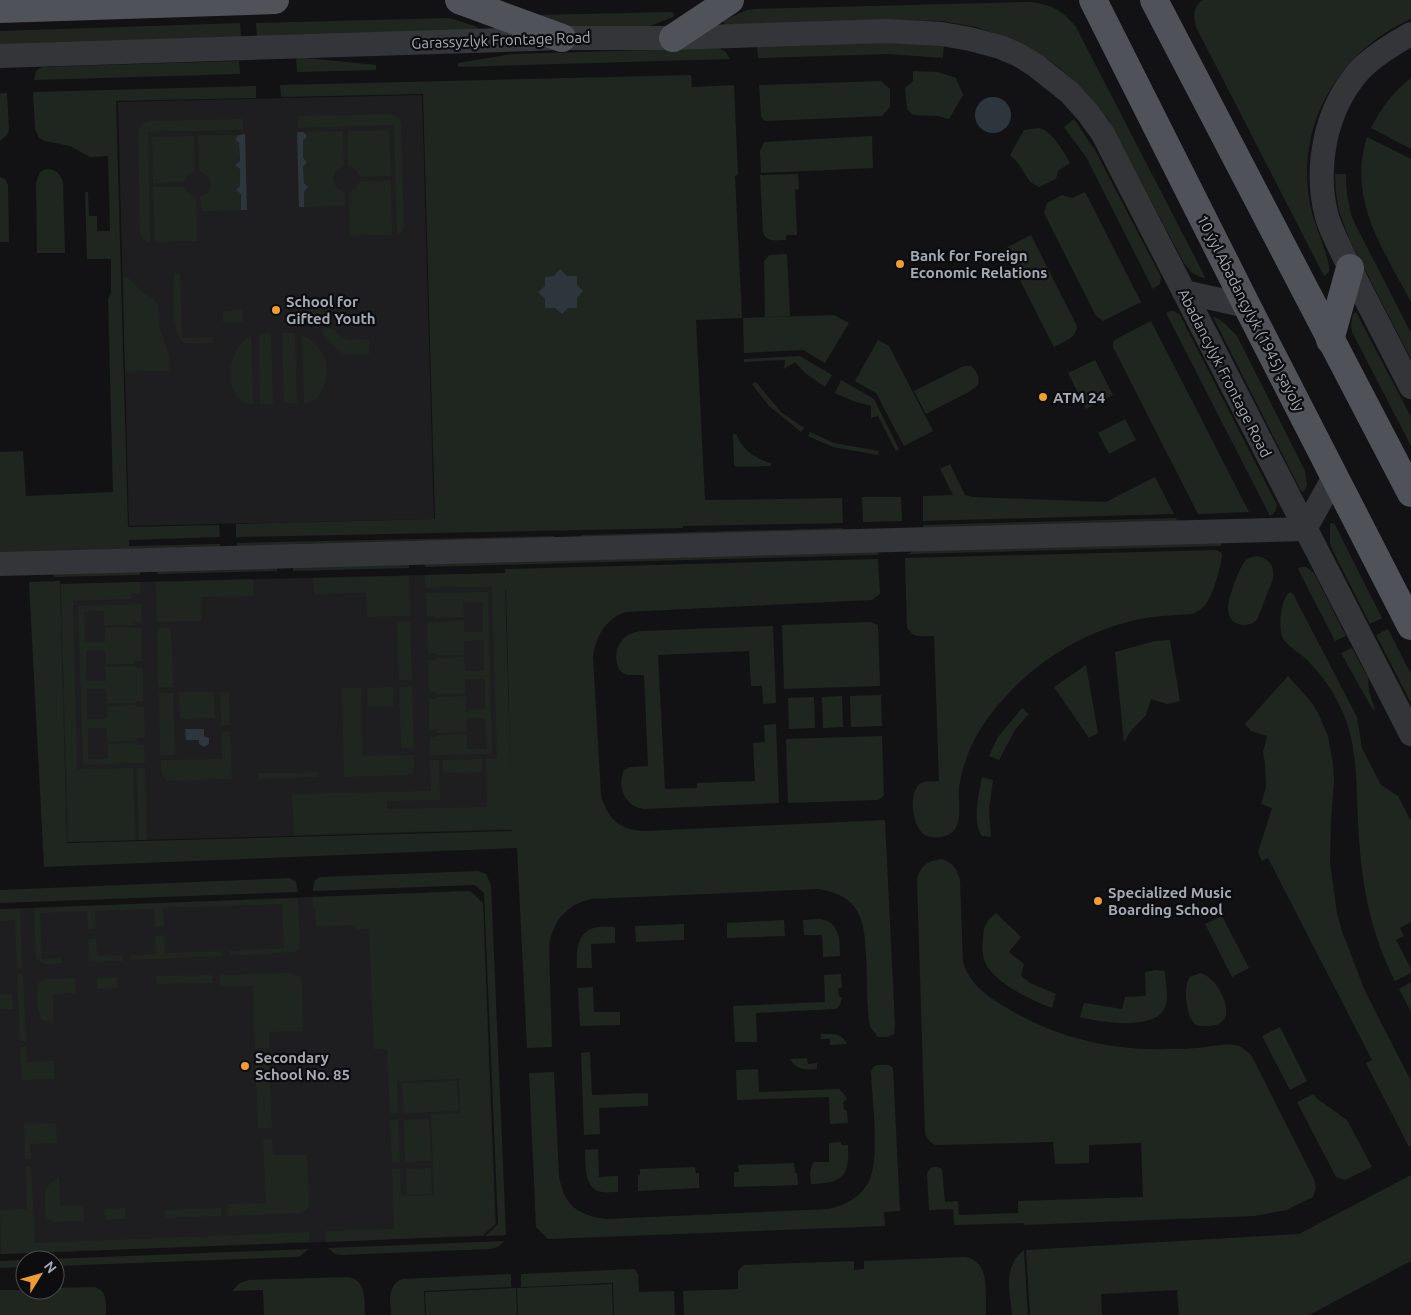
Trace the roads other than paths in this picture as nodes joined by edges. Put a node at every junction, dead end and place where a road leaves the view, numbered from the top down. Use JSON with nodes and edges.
{"nodes":[{"id":1,"x":275,"y":0,"type":"edge"},
{"id":2,"x":459,"y":0,"type":"edge"},
{"id":3,"x":730,"y":0,"type":"edge"},
{"id":4,"x":1093,"y":0,"type":"edge"},
{"id":5,"x":1154,"y":0,"type":"edge"},
{"id":6,"x":0,"y":9,"type":"edge"},
{"id":7,"x":1411,"y":34,"type":"edge"},
{"id":8,"x":562,"y":38,"type":"junction"},
{"id":9,"x":674,"y":38,"type":"junction"},
{"id":10,"x":1000,"y":47,"type":"joint"},
{"id":11,"x":0,"y":56,"type":"edge"},
{"id":12,"x":1350,"y":268,"type":"junction"},
{"id":13,"x":1184,"y":292,"type":"junction"},
{"id":14,"x":1247,"y":306,"type":"junction"},
{"id":15,"x":1330,"y":340,"type":"junction"},
{"id":16,"x":1411,"y":387,"type":"edge"},
{"id":17,"x":1334,"y":477,"type":"junction"},
{"id":18,"x":1410,"y":488,"type":"edge"},
{"id":19,"x":1305,"y":529,"type":"junction"},
{"id":20,"x":0,"y":564,"type":"edge"},
{"id":21,"x":1411,"y":626,"type":"edge"},
{"id":22,"x":1411,"y":734,"type":"edge"}],
"edges":[{"from":1,"to":6,"type":"main road"},
{"from":2,"to":8,"type":"main road"},
{"from":3,"to":9,"type":"main road"},
{"from":4,"to":14,"type":"main road","name":"10 ýyl Abadançylyk (1945) şaýoly"},
{"from":5,"to":15,"type":"main road"},
{"from":7,"to":12,"type":"street"},
{"from":8,"to":9,"type":"street","name":"Garassyzlyk Frontage Road"},
{"from":8,"to":11,"type":"street","name":"Garassyzlyk Frontage Road"},
{"from":9,"to":10,"type":"street","name":"Garassyzlyk Frontage Road"},
{"from":10,"to":13,"type":"street","name":"Abadancylyk Frontage Road"},
{"from":12,"to":15,"type":"main road"},
{"from":12,"to":16,"type":"street"},
{"from":13,"to":14,"type":"street"},
{"from":13,"to":19,"type":"street","name":"Abadancylyk Frontage Road"},
{"from":14,"to":17,"type":"main road","name":"10 ýyl Abadançylyk (1945) şaýoly"},
{"from":15,"to":18,"type":"main road"},
{"from":17,"to":19,"type":"street"},
{"from":17,"to":21,"type":"main road","name":"10 ýyl Abadançylyk (1945) şaýoly"},
{"from":19,"to":20,"type":"street"},
{"from":19,"to":22,"type":"street","name":"Abadancylyk Frontage Road"}]}
